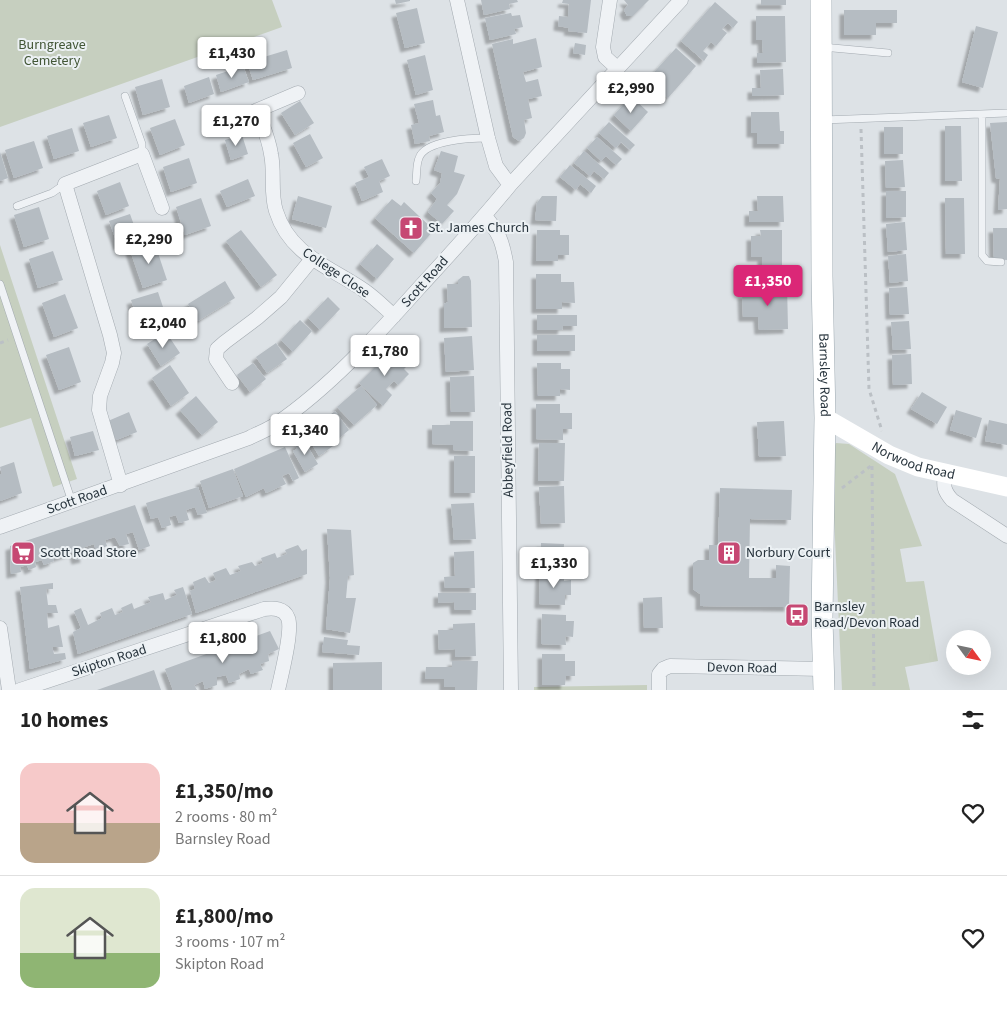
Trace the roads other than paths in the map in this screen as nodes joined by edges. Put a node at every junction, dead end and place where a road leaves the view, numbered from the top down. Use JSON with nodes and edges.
{"nodes":[{"id":1,"x":457,"y":0,"type":"edge"},
{"id":2,"x":610,"y":0,"type":"edge"},
{"id":3,"x":681,"y":0,"type":"edge"},
{"id":4,"x":821,"y":0,"type":"edge"},
{"id":5,"x":822,"y":47,"type":"junction"},
{"id":6,"x":888,"y":53,"type":"dead end"},
{"id":7,"x":617,"y":68,"type":"junction"},
{"id":8,"x":298,"y":93,"type":"dead end"},
{"id":9,"x":125,"y":96,"type":"dead end"},
{"id":10,"x":257,"y":110,"type":"junction"},
{"id":11,"x":1007,"y":113,"type":"edge"},
{"id":12,"x":982,"y":114,"type":"junction"},
{"id":13,"x":822,"y":120,"type":"junction"},
{"id":14,"x":220,"y":126,"type":"dead end"},
{"id":15,"x":488,"y":138,"type":"junction"},
{"id":16,"x":142,"y":154,"type":"junction"},
{"id":17,"x":416,"y":181,"type":"dead end"},
{"id":18,"x":65,"y":184,"type":"junction"},
{"id":19,"x":510,"y":185,"type":"junction"},
{"id":20,"x":17,"y":206,"type":"dead end"},
{"id":21,"x":162,"y":208,"type":"dead end"},
{"id":22,"x":485,"y":216,"type":"junction"},
{"id":23,"x":312,"y":259,"type":"junction"},
{"id":24,"x":1001,"y":262,"type":"dead end"},
{"id":25,"x":0,"y":284,"type":"edge"},
{"id":26,"x":394,"y":316,"type":"junction"},
{"id":27,"x":232,"y":383,"type":"dead end"},
{"id":28,"x":825,"y":418,"type":"junction"},
{"id":29,"x":945,"y":474,"type":"junction"},
{"id":30,"x":121,"y":485,"type":"junction"},
{"id":31,"x":1007,"y":487,"type":"edge"},
{"id":32,"x":72,"y":502,"type":"junction"},
{"id":33,"x":0,"y":527,"type":"edge"},
{"id":34,"x":1007,"y":536,"type":"edge"},
{"id":35,"x":0,"y":628,"type":"edge"},
{"id":36,"x":823,"y":680,"type":"edge"},
{"id":37,"x":9,"y":690,"type":"edge"},
{"id":38,"x":20,"y":690,"type":"edge"},
{"id":39,"x":278,"y":690,"type":"edge"},
{"id":40,"x":511,"y":690,"type":"edge"},
{"id":41,"x":659,"y":690,"type":"edge"}],
"edges":[{"from":1,"to":15,"type":"street"},
{"from":2,"to":7,"type":"street"},
{"from":3,"to":7,"type":"street","name":"Scott Road"},
{"from":4,"to":5,"type":"main road","name":"Barnsley Road"},
{"from":5,"to":6,"type":"lane"},
{"from":5,"to":13,"type":"main road","name":"Barnsley Road"},
{"from":7,"to":19,"type":"street","name":"Scott Road"},
{"from":8,"to":10,"type":"street"},
{"from":9,"to":16,"type":"lane"},
{"from":10,"to":14,"type":"street"},
{"from":10,"to":23,"type":"street","name":"College Close"},
{"from":11,"to":12,"type":"lane"},
{"from":12,"to":13,"type":"lane"},
{"from":12,"to":24,"type":"lane"},
{"from":13,"to":28,"type":"main road","name":"Barnsley Road"},
{"from":15,"to":17,"type":"lane"},
{"from":15,"to":19,"type":"street"},
{"from":16,"to":18,"type":"street"},
{"from":16,"to":21,"type":"street"},
{"from":18,"to":20,"type":"lane"},
{"from":18,"to":30,"type":"street"},
{"from":19,"to":22,"type":"street","name":"Scott Road"},
{"from":22,"to":26,"type":"street","name":"Scott Road"},
{"from":22,"to":40,"type":"street","name":"Abbeyfield Road"},
{"from":23,"to":26,"type":"street","name":"College Close"},
{"from":23,"to":27,"type":"street"},
{"from":25,"to":32,"type":"lane"},
{"from":26,"to":30,"type":"street","name":"Scott Road"},
{"from":28,"to":29,"type":"street","name":"Norwood Road"},
{"from":28,"to":36,"type":"main road","name":"Barnsley Road"},
{"from":29,"to":31,"type":"street","name":"Norwood Road"},
{"from":29,"to":34,"type":"street"},
{"from":30,"to":32,"type":"street","name":"Scott Road"},
{"from":32,"to":33,"type":"street","name":"Scott Road"},
{"from":35,"to":37,"type":"street"},
{"from":36,"to":41,"type":"street","name":"Devon Road"},
{"from":38,"to":39,"type":"street","name":"Skipton Road"}]}
